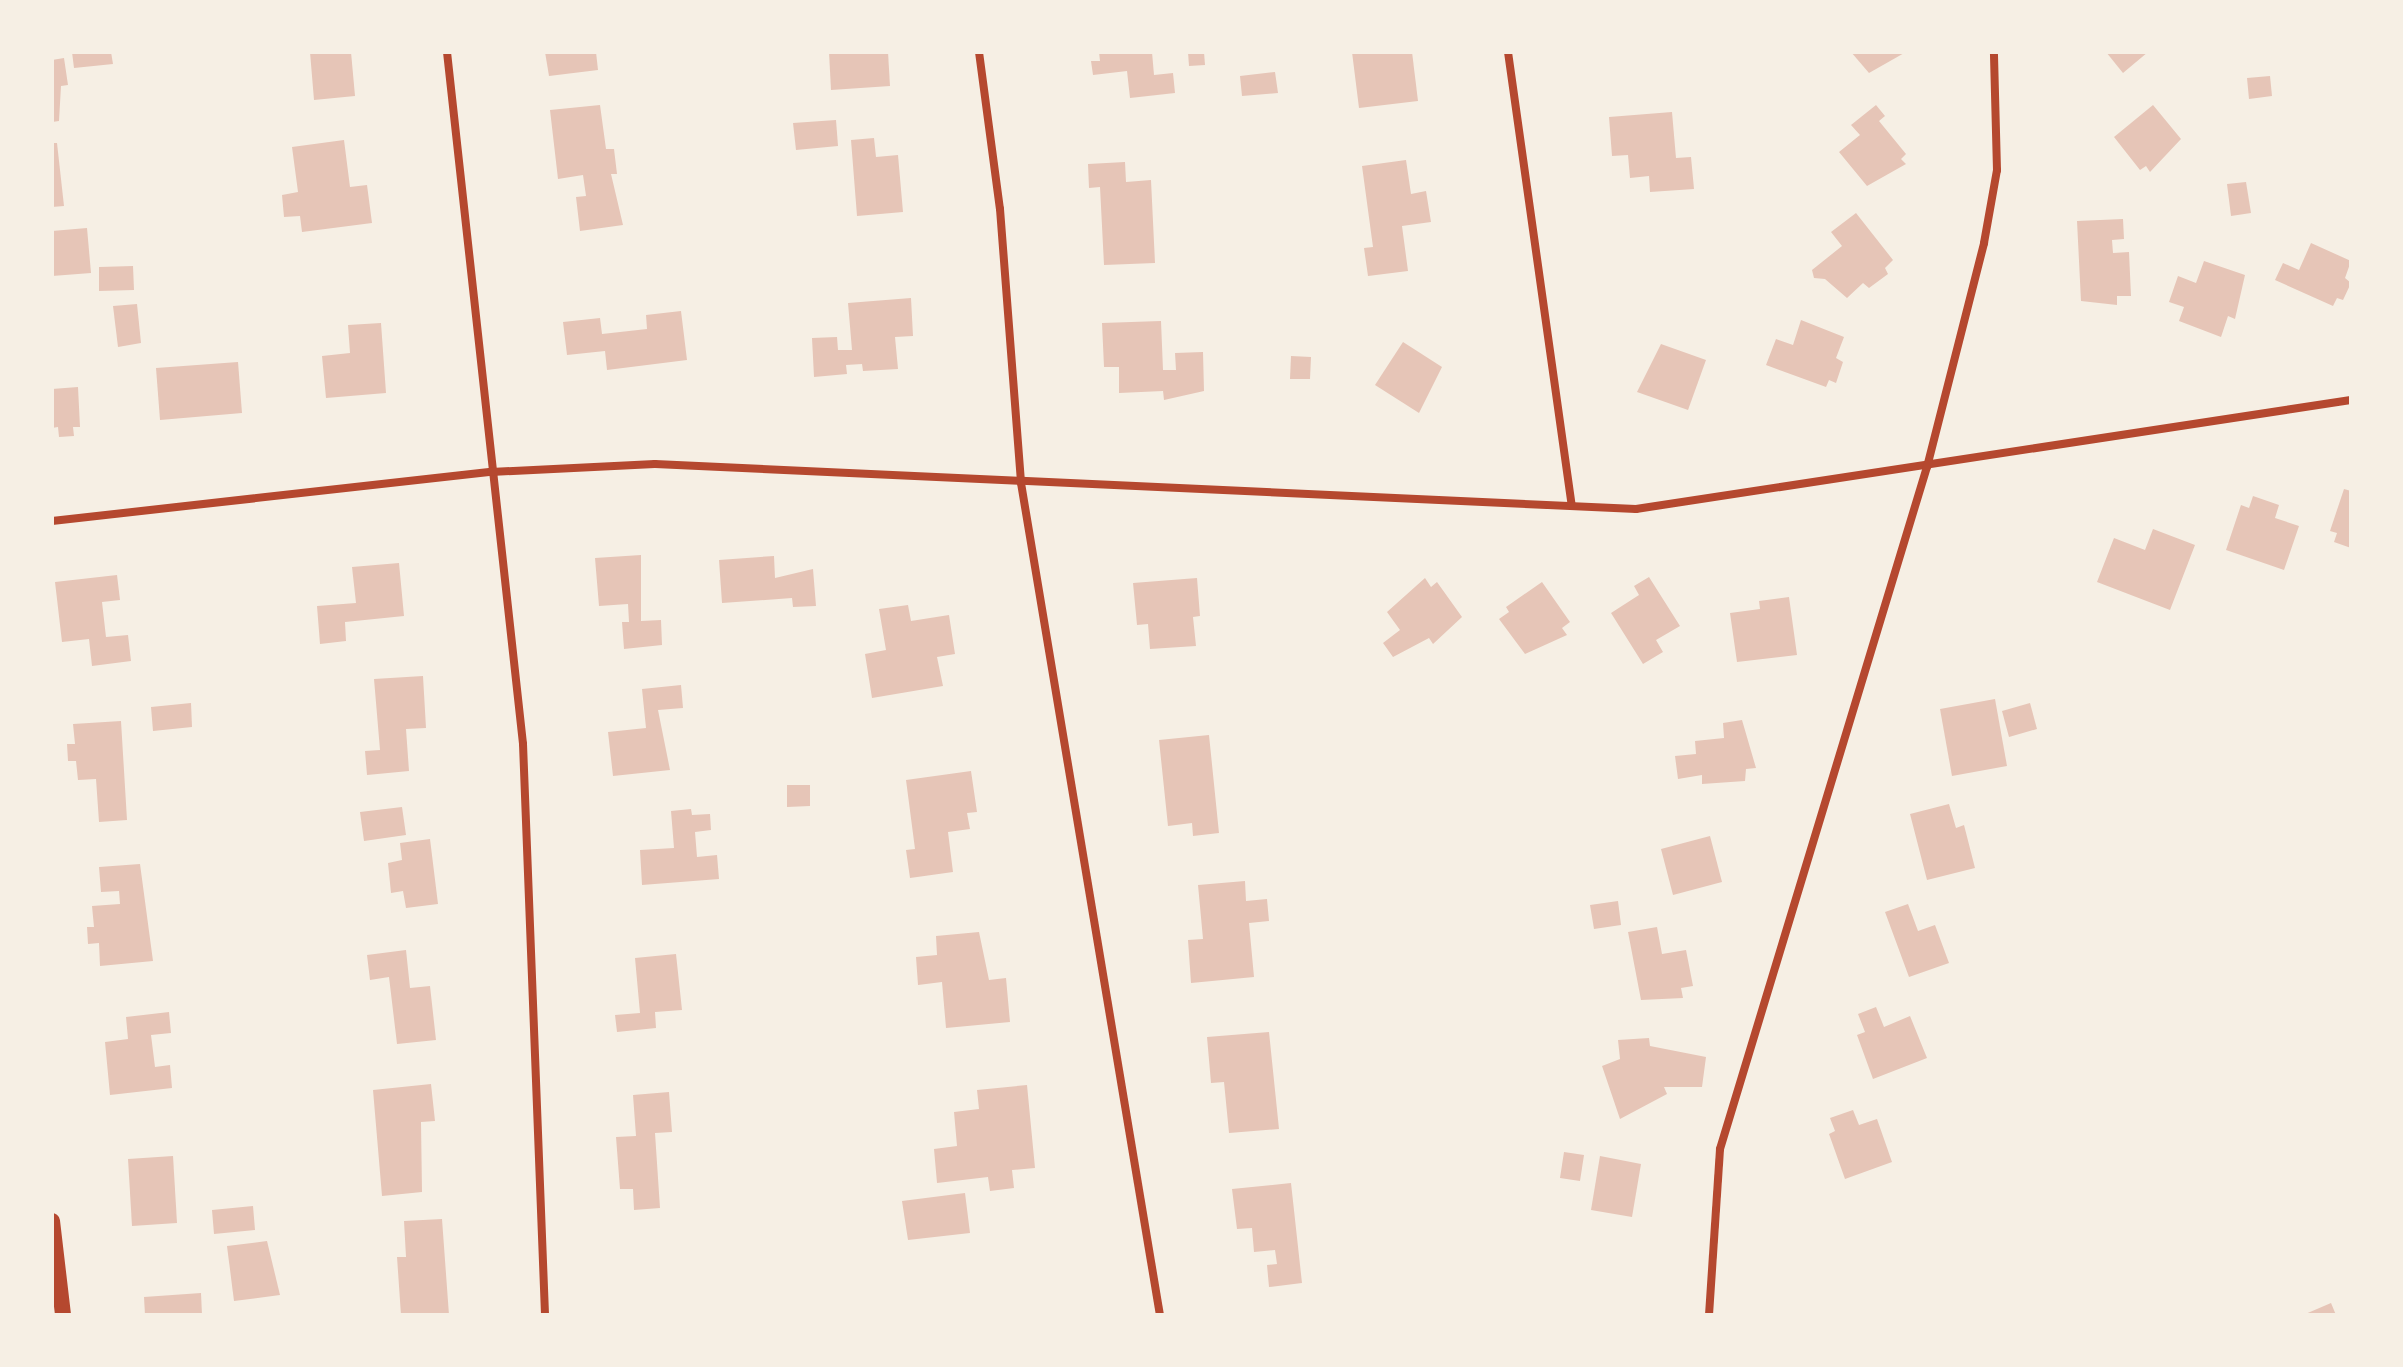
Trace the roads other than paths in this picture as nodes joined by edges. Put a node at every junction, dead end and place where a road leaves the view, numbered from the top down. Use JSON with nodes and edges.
{"nodes":[{"id":1,"x":447,"y":52,"type":"edge"},
{"id":2,"x":979,"y":52,"type":"edge"},
{"id":3,"x":1508,"y":52,"type":"edge"},
{"id":4,"x":1994,"y":52,"type":"edge"},
{"id":5,"x":2351,"y":400,"type":"edge"},
{"id":6,"x":1927,"y":467,"type":"junction"},
{"id":7,"x":491,"y":472,"type":"junction"},
{"id":8,"x":1021,"y":483,"type":"junction"},
{"id":9,"x":1572,"y":506,"type":"junction"},
{"id":10,"x":52,"y":521,"type":"edge"},
{"id":11,"x":52,"y":1221,"type":"edge"},
{"id":12,"x":63,"y":1315,"type":"edge"},
{"id":13,"x":545,"y":1315,"type":"edge"},
{"id":14,"x":1160,"y":1315,"type":"edge"},
{"id":15,"x":1709,"y":1315,"type":"edge"}],
"edges":[{"from":1,"to":7,"type":"street"},
{"from":2,"to":8,"type":"street"},
{"from":3,"to":9,"type":"street"},
{"from":4,"to":6,"type":"street"},
{"from":5,"to":6,"type":"street"},
{"from":6,"to":9,"type":"street"},
{"from":6,"to":15,"type":"street"},
{"from":7,"to":8,"type":"street"},
{"from":7,"to":10,"type":"street"},
{"from":7,"to":13,"type":"street"},
{"from":8,"to":9,"type":"street"},
{"from":8,"to":14,"type":"street"},
{"from":11,"to":12,"type":"main road"}]}
